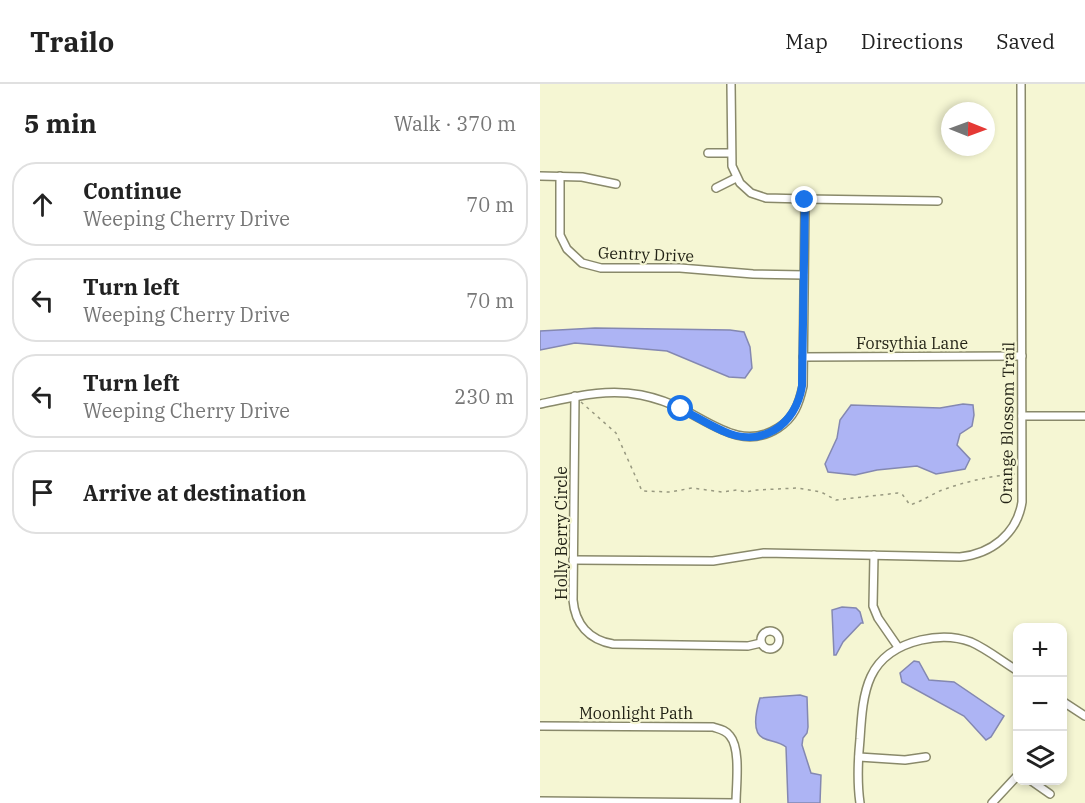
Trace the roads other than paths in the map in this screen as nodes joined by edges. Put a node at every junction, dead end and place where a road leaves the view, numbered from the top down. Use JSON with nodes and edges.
{"nodes":[{"id":1,"x":731,"y":84,"type":"edge"},
{"id":2,"x":1021,"y":84,"type":"edge"},
{"id":3,"x":708,"y":153,"type":"dead end"},
{"id":4,"x":731,"y":153,"type":"junction"},
{"id":5,"x":540,"y":176,"type":"edge"},
{"id":6,"x":560,"y":176,"type":"junction"},
{"id":7,"x":736,"y":178,"type":"junction"},
{"id":8,"x":616,"y":184,"type":"dead end"},
{"id":9,"x":716,"y":188,"type":"dead end"},
{"id":10,"x":805,"y":200,"type":"junction"},
{"id":11,"x":938,"y":201,"type":"dead end"},
{"id":12,"x":804,"y":275,"type":"junction"},
{"id":13,"x":1022,"y":356,"type":"junction"},
{"id":14,"x":803,"y":357,"type":"junction"},
{"id":15,"x":575,"y":396,"type":"junction"},
{"id":16,"x":540,"y":404,"type":"edge"},
{"id":17,"x":1022,"y":416,"type":"junction"},
{"id":18,"x":1085,"y":416,"type":"edge"},
{"id":19,"x":874,"y":555,"type":"junction"},
{"id":20,"x":573,"y":560,"type":"junction"},
{"id":21,"x":761,"y":643,"type":"dead end"},
{"id":22,"x":898,"y":648,"type":"junction"},
{"id":23,"x":1013,"y":669,"type":"edge"},
{"id":24,"x":1067,"y":707,"type":"edge"},
{"id":25,"x":1085,"y":716,"type":"edge"},
{"id":26,"x":540,"y":726,"type":"edge"},
{"id":27,"x":926,"y":757,"type":"dead end"},
{"id":28,"x":859,"y":758,"type":"junction"},
{"id":29,"x":1013,"y":779,"type":"edge"},
{"id":30,"x":1037,"y":785,"type":"edge"},
{"id":31,"x":1050,"y":794,"type":"dead end"},
{"id":32,"x":540,"y":801,"type":"edge"},
{"id":33,"x":735,"y":803,"type":"edge"},
{"id":34,"x":860,"y":803,"type":"edge"},
{"id":35,"x":992,"y":803,"type":"edge"}],
"edges":[{"from":1,"to":4,"type":"street"},
{"from":2,"to":13,"type":"street","name":"Orange Blossom Trail"},
{"from":3,"to":4,"type":"street"},
{"from":4,"to":7,"type":"street"},
{"from":5,"to":6,"type":"street"},
{"from":6,"to":8,"type":"street"},
{"from":6,"to":12,"type":"street","name":"Gentry Drive"},
{"from":7,"to":9,"type":"street"},
{"from":7,"to":10,"type":"street"},
{"from":10,"to":11,"type":"street"},
{"from":10,"to":12,"type":"street"},
{"from":12,"to":14,"type":"street"},
{"from":13,"to":14,"type":"street","name":"Forsythia Lane"},
{"from":13,"to":17,"type":"street","name":"Orange Blossom Trail"},
{"from":14,"to":15,"type":"street"},
{"from":15,"to":16,"type":"street"},
{"from":15,"to":20,"type":"street","name":"Holly Berry Circle"},
{"from":17,"to":18,"type":"street"},
{"from":17,"to":19,"type":"street","name":"Orange Blossom Trail"},
{"from":19,"to":20,"type":"street","name":"Orange Blossom Trail"},
{"from":19,"to":22,"type":"street"},
{"from":20,"to":21,"type":"street","name":"Holly Berry Circle"},
{"from":22,"to":23,"type":"street"},
{"from":22,"to":28,"type":"street"},
{"from":24,"to":25,"type":"street"},
{"from":26,"to":33,"type":"street","name":"Moonlight Path"},
{"from":27,"to":28,"type":"street"},
{"from":28,"to":34,"type":"street"},
{"from":29,"to":35,"type":"street"},
{"from":30,"to":31,"type":"street"},
{"from":32,"to":33,"type":"street"}]}
